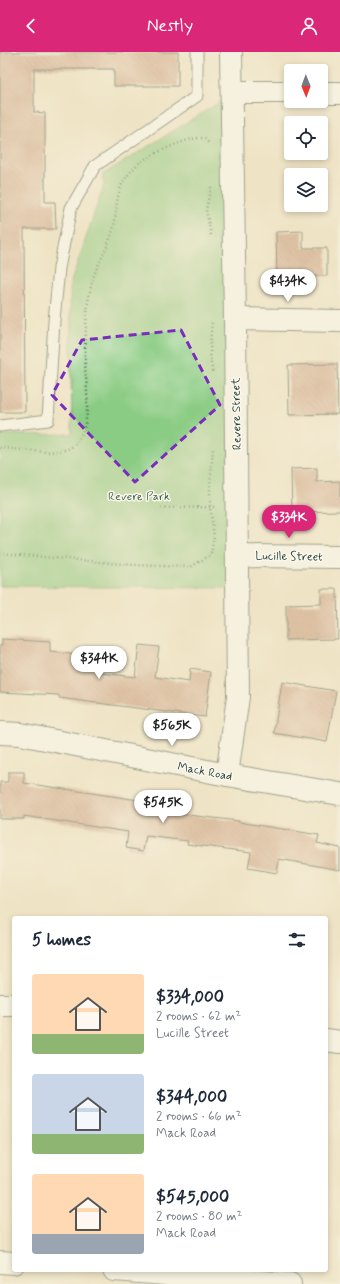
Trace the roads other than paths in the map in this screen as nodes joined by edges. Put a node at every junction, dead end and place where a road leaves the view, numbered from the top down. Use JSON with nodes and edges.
{"nodes":[{"id":1,"x":196,"y":52,"type":"edge"},
{"id":2,"x":231,"y":52,"type":"edge"},
{"id":3,"x":232,"y":92,"type":"junction"},
{"id":4,"x":284,"y":92,"type":"edge"},
{"id":5,"x":328,"y":93,"type":"edge"},
{"id":6,"x":340,"y":93,"type":"edge"},
{"id":7,"x":235,"y":319,"type":"junction"},
{"id":8,"x":340,"y":321,"type":"edge"},
{"id":9,"x":0,"y":426,"type":"edge"},
{"id":10,"x":238,"y":556,"type":"junction"},
{"id":11,"x":340,"y":557,"type":"edge"},
{"id":12,"x":0,"y":733,"type":"edge"},
{"id":13,"x":227,"y":775,"type":"junction"},
{"id":14,"x":340,"y":794,"type":"edge"},
{"id":15,"x":0,"y":1005,"type":"edge"},
{"id":16,"x":12,"y":1006,"type":"edge"},
{"id":17,"x":328,"y":1040,"type":"edge"},
{"id":18,"x":340,"y":1042,"type":"edge"},
{"id":19,"x":0,"y":1262,"type":"edge"},
{"id":20,"x":12,"y":1263,"type":"edge"},
{"id":21,"x":139,"y":1272,"type":"edge"},
{"id":22,"x":290,"y":1284,"type":"edge"}],
"edges":[{"from":1,"to":9,"type":"lane"},
{"from":2,"to":3,"type":"street","name":"Revere Street"},
{"from":3,"to":4,"type":"street"},
{"from":3,"to":7,"type":"street","name":"Revere Street"},
{"from":5,"to":6,"type":"street"},
{"from":7,"to":8,"type":"street"},
{"from":7,"to":10,"type":"street","name":"Revere Street"},
{"from":10,"to":11,"type":"street","name":"Lucille Street"},
{"from":10,"to":13,"type":"street","name":"Revere Street"},
{"from":12,"to":13,"type":"street","name":"Mack Road"},
{"from":13,"to":14,"type":"street","name":"Mack Road"},
{"from":15,"to":16,"type":"street"},
{"from":17,"to":18,"type":"street"},
{"from":19,"to":20,"type":"street"},
{"from":21,"to":22,"type":"street"}]}
